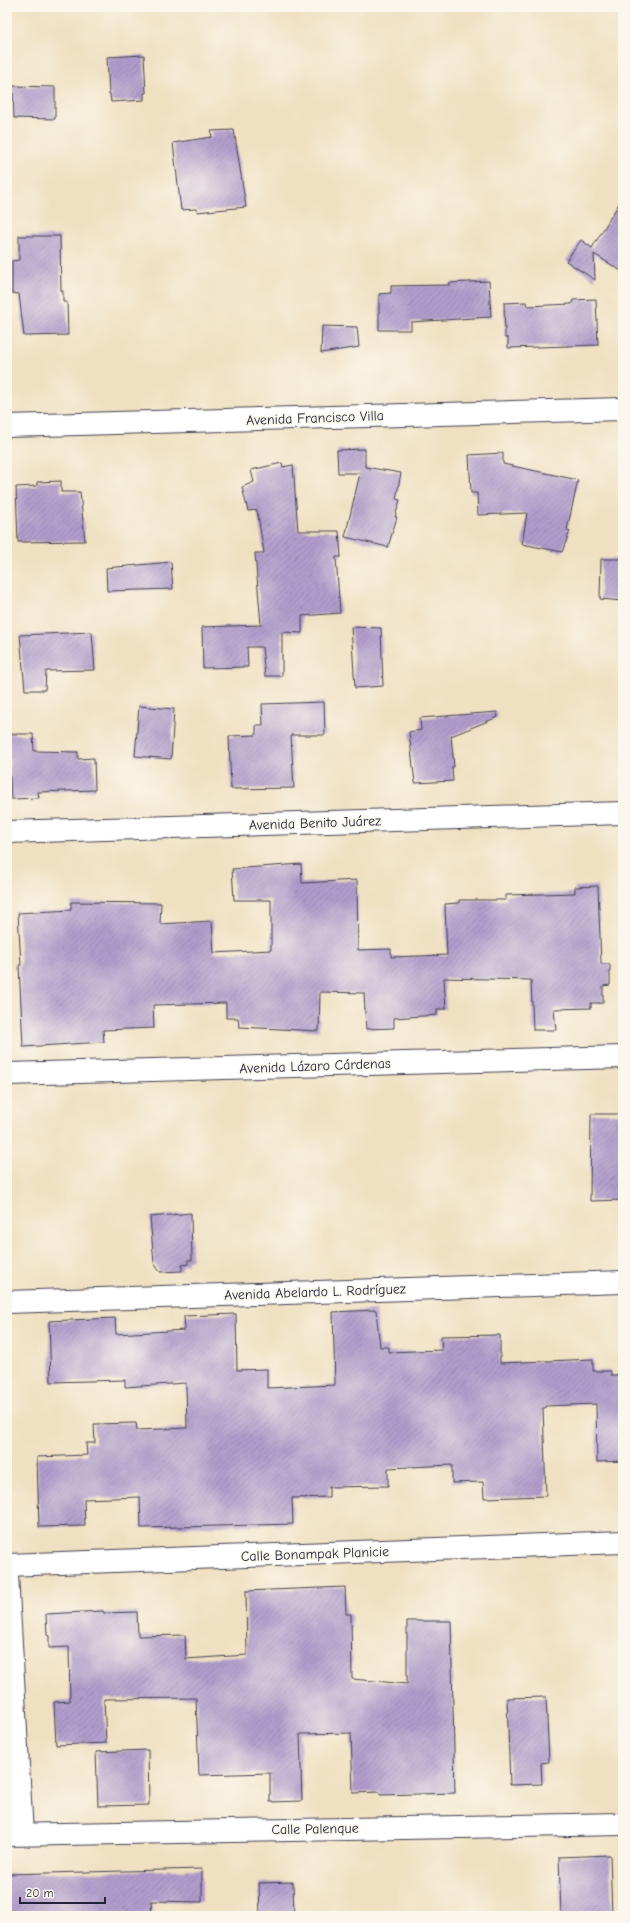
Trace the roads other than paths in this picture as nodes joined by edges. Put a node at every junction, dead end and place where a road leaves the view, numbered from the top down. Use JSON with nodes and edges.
{"nodes":[{"id":1,"x":623,"y":409,"type":"edge"},
{"id":2,"x":7,"y":426,"type":"edge"},
{"id":3,"x":623,"y":813,"type":"edge"},
{"id":4,"x":7,"y":832,"type":"edge"},
{"id":5,"x":623,"y":1057,"type":"edge"},
{"id":6,"x":7,"y":1074,"type":"edge"},
{"id":7,"x":623,"y":1282,"type":"edge"},
{"id":8,"x":7,"y":1302,"type":"edge"},
{"id":9,"x":623,"y":1542,"type":"edge"},
{"id":10,"x":7,"y":1566,"type":"edge"},
{"id":11,"x":7,"y":1574,"type":"edge"},
{"id":12,"x":623,"y":1824,"type":"edge"},
{"id":13,"x":14,"y":1835,"type":"edge"}],
"edges":[{"from":1,"to":2,"type":"street","name":"Avenida Francisco Villa"},
{"from":3,"to":4,"type":"street","name":"Avenida Benito Juárez"},
{"from":5,"to":6,"type":"street","name":"Avenida Lázaro Cárdenas"},
{"from":7,"to":8,"type":"street","name":"Avenida Abelardo L. Rodríguez"},
{"from":9,"to":10,"type":"street","name":"Calle Bonampak Planicie"},
{"from":11,"to":13,"type":"street"},
{"from":12,"to":13,"type":"street","name":"Calle Palenque"}]}
